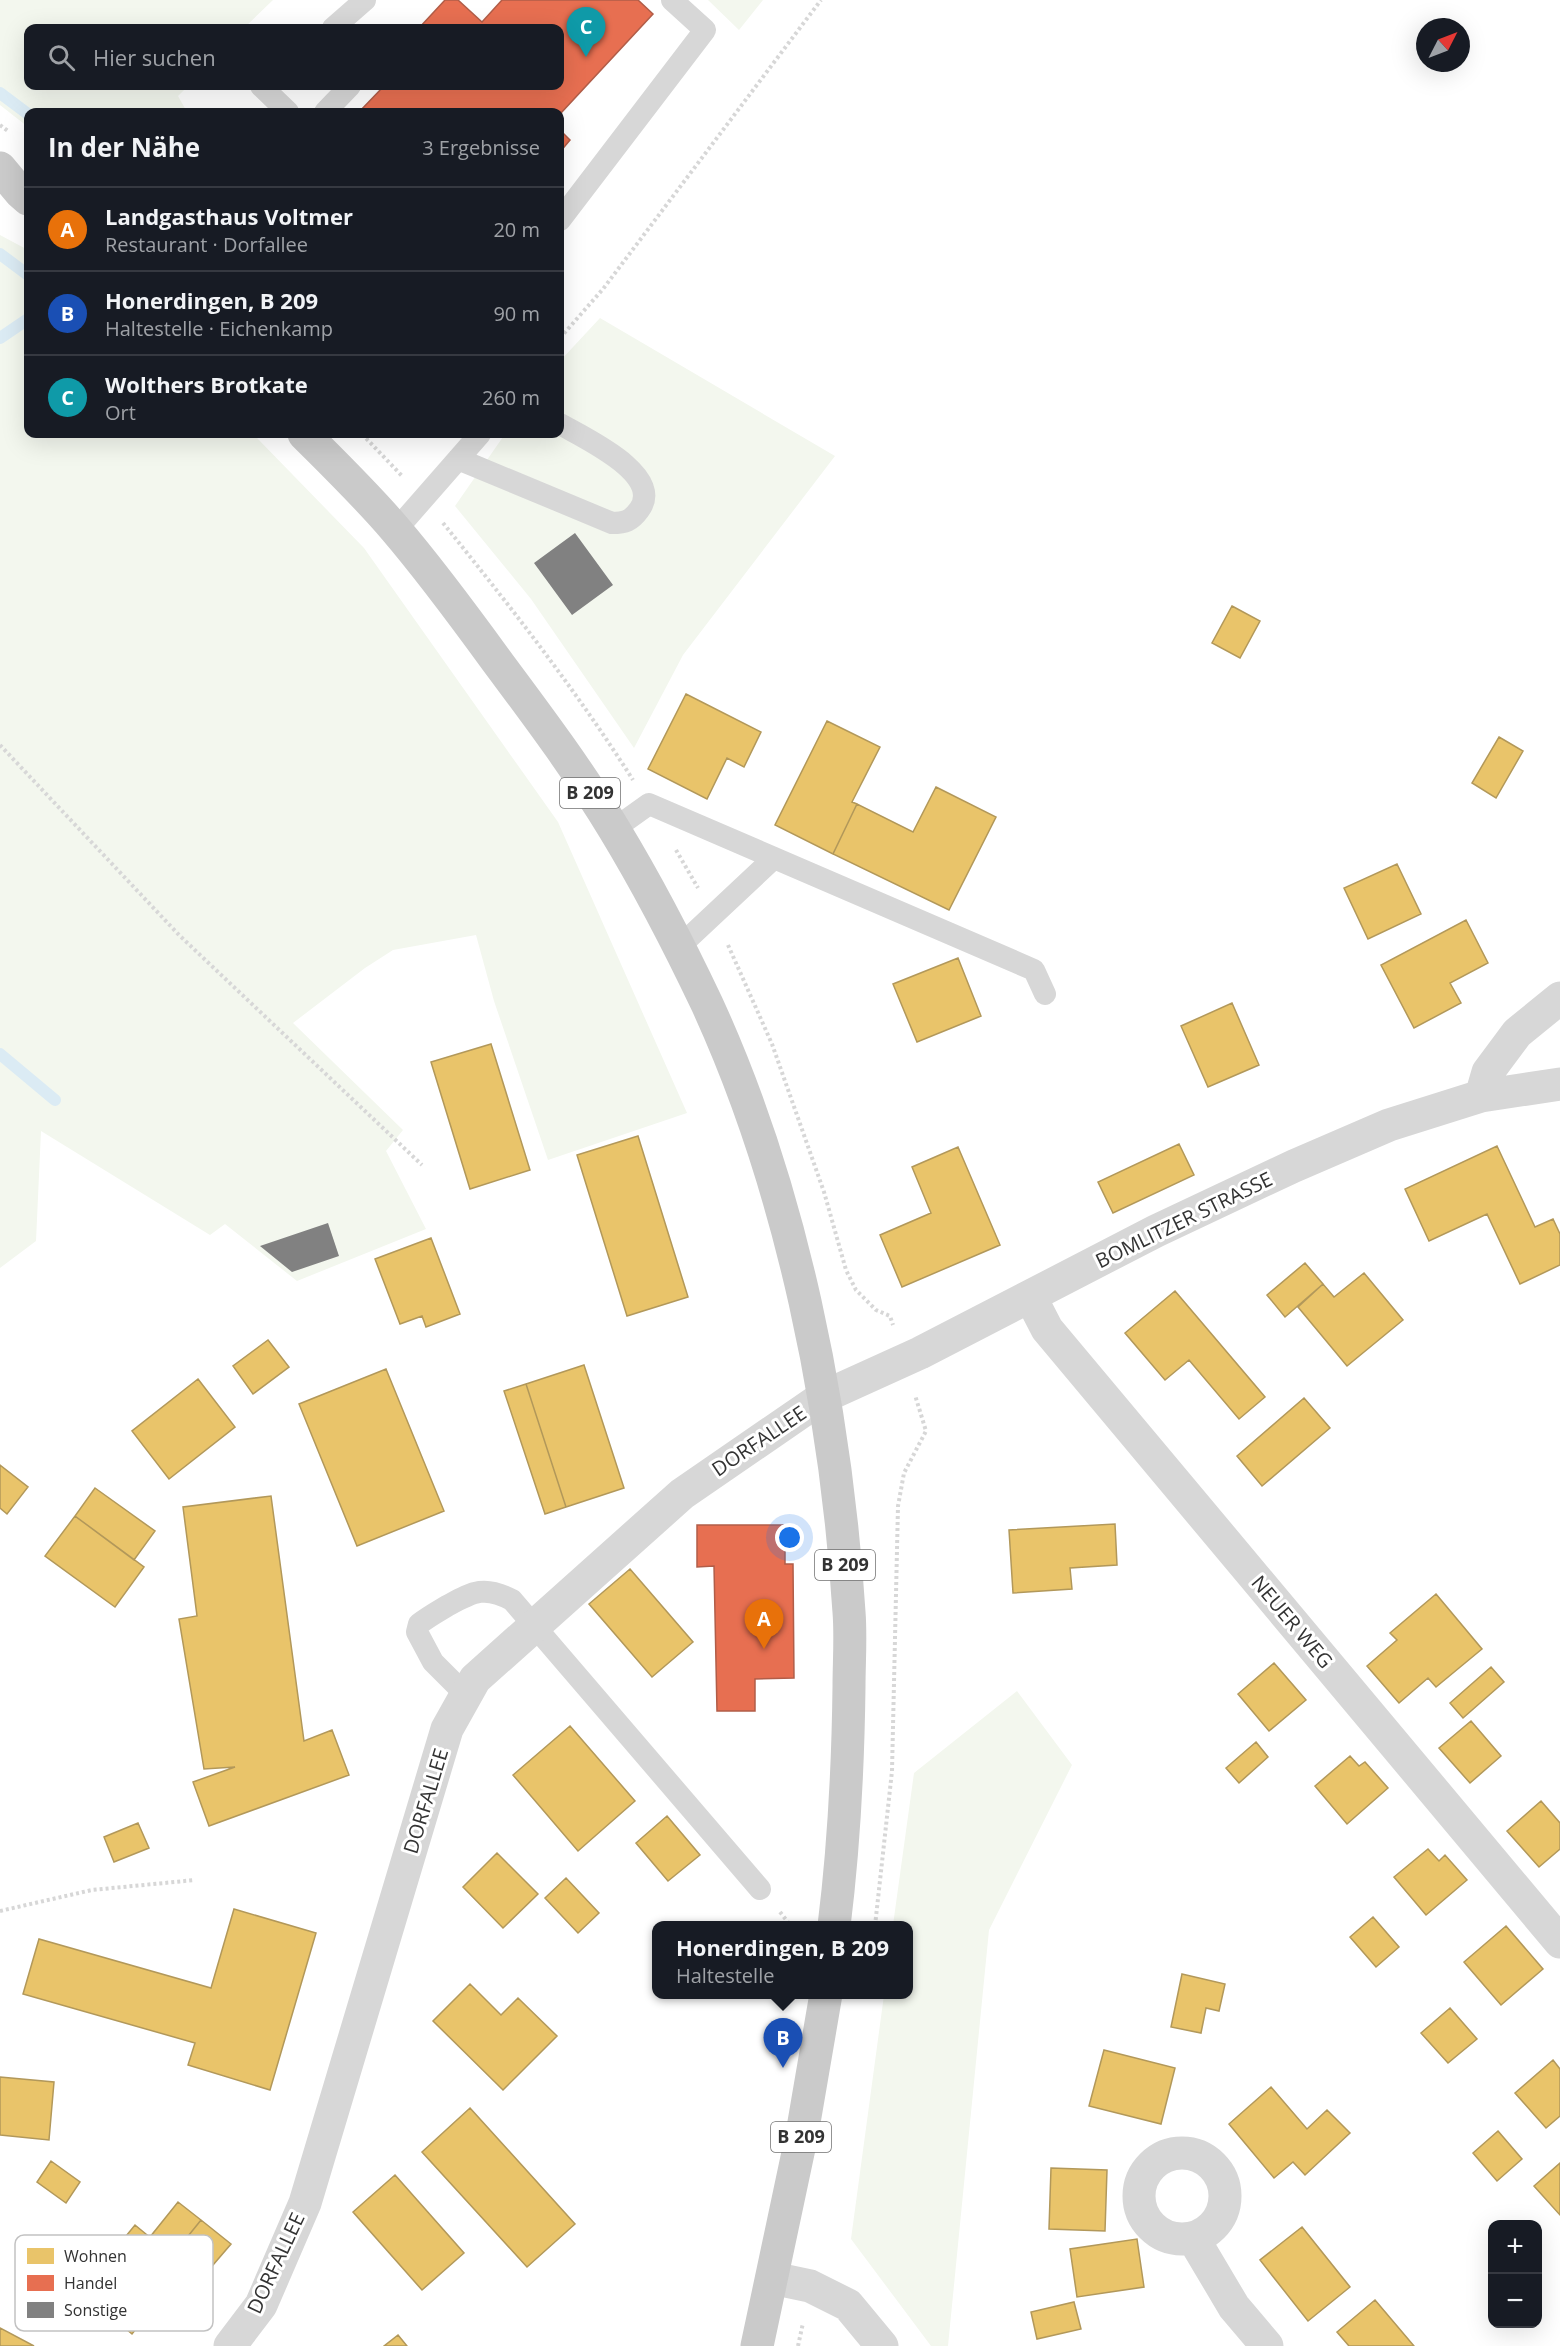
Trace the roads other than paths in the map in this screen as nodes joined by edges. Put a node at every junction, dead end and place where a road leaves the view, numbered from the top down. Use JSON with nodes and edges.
{"nodes":[{"id":1,"x":365,"y":0,"type":"edge"},
{"id":2,"x":672,"y":0,"type":"edge"},
{"id":3,"x":338,"y":24,"type":"edge"},
{"id":4,"x":265,"y":90,"type":"edge"},
{"id":5,"x":346,"y":90,"type":"edge"},
{"id":6,"x":284,"y":108,"type":"edge"},
{"id":7,"x":329,"y":108,"type":"edge"},
{"id":8,"x":564,"y":215,"type":"edge"},
{"id":9,"x":564,"y":426,"type":"edge"},
{"id":10,"x":308,"y":438,"type":"edge"},
{"id":11,"x":476,"y":438,"type":"edge"},
{"id":12,"x":458,"y":459,"type":"junction"},
{"id":13,"x":396,"y":530,"type":"junction"},
{"id":14,"x":614,"y":829,"type":"junction"},
{"id":15,"x":774,"y":858,"type":"junction"},
{"id":16,"x":679,"y":947,"type":"junction"},
{"id":17,"x":1045,"y":994,"type":"dead end"},
{"id":18,"x":1560,"y":998,"type":"edge"},
{"id":19,"x":1560,"y":1084,"type":"edge"},
{"id":20,"x":1481,"y":1096,"type":"junction"},
{"id":21,"x":1031,"y":1298,"type":"junction"},
{"id":22,"x":823,"y":1397,"type":"junction"},
{"id":23,"x":534,"y":1626,"type":"junction"},
{"id":24,"x":466,"y":1695,"type":"junction"},
{"id":25,"x":760,"y":1889,"type":"dead end"},
{"id":26,"x":835,"y":1921,"type":"edge"},
{"id":27,"x":1560,"y":1942,"type":"edge"},
{"id":28,"x":825,"y":1999,"type":"edge"},
{"id":29,"x":1193,"y":2238,"type":"dead end"},
{"id":30,"x":772,"y":2278,"type":"junction"},
{"id":31,"x":230,"y":2346,"type":"edge"},
{"id":32,"x":757,"y":2346,"type":"edge"},
{"id":33,"x":882,"y":2346,"type":"edge"},
{"id":34,"x":1267,"y":2346,"type":"edge"}],
"edges":[{"from":1,"to":3,"type":"lane"},
{"from":2,"to":8,"type":"lane"},
{"from":4,"to":6,"type":"lane"},
{"from":5,"to":7,"type":"lane"},
{"from":9,"to":12,"type":"lane"},
{"from":10,"to":13,"type":"main road","number":"B 209"},
{"from":11,"to":12,"type":"lane"},
{"from":12,"to":13,"type":"lane"},
{"from":13,"to":14,"type":"main road","number":"B 209"},
{"from":14,"to":15,"type":"lane"},
{"from":14,"to":16,"type":"main road","number":"B 209"},
{"from":15,"to":16,"type":"lane"},
{"from":15,"to":17,"type":"lane"},
{"from":16,"to":22,"type":"main road","number":"B 209"},
{"from":18,"to":20,"type":"street"},
{"from":19,"to":20,"type":"street","name":"BOMLITZER STRASSE"},
{"from":20,"to":21,"type":"street","name":"BOMLITZER STRASSE"},
{"from":21,"to":22,"type":"street","name":"BOMLITZER STRASSE"},
{"from":21,"to":27,"type":"street","name":"NEUER WEG"},
{"from":22,"to":23,"type":"street","name":"DORFALLEE"},
{"from":22,"to":26,"type":"main road","number":"B 209"},
{"from":23,"to":24,"type":"street","name":"DORFALLEE"},
{"from":23,"to":24,"type":"lane"},
{"from":23,"to":25,"type":"lane"},
{"from":24,"to":31,"type":"street","name":"DORFALLEE"},
{"from":28,"to":30,"type":"main road","number":"B 209"},
{"from":29,"to":34,"type":"street"},
{"from":30,"to":32,"type":"main road","number":"B 209"},
{"from":30,"to":33,"type":"street"}]}
